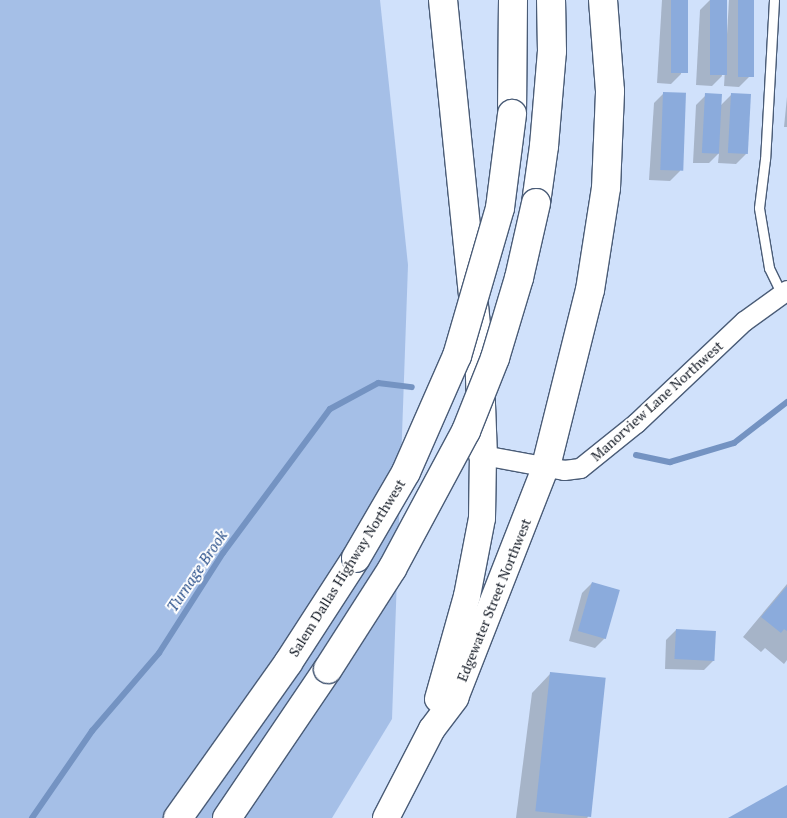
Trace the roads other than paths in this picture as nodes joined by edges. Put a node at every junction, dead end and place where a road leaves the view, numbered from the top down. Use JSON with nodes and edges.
{"nodes":[{"id":1,"x":443,"y":0,"type":"edge"},
{"id":2,"x":513,"y":0,"type":"edge"},
{"id":3,"x":551,"y":0,"type":"edge"},
{"id":4,"x":603,"y":0,"type":"edge"},
{"id":5,"x":774,"y":0,"type":"edge"},
{"id":6,"x":784,"y":291,"type":"edge"},
{"id":7,"x":483,"y":455,"type":"junction"},
{"id":8,"x":546,"y":466,"type":"junction"},
{"id":9,"x":432,"y":729,"type":"junction"},
{"id":10,"x":178,"y":818,"type":"edge"},
{"id":11,"x":227,"y":818,"type":"edge"},
{"id":12,"x":386,"y":818,"type":"edge"}],
"edges":[{"from":1,"to":7,"type":"highway"},
{"from":2,"to":10,"type":"highway","name":"Salem Dallas Highway Northwest","bridge":true},
{"from":3,"to":11,"type":"highway","bridge":true},
{"from":4,"to":8,"type":"highway"},
{"from":5,"to":6,"type":"lane"},
{"from":6,"to":8,"type":"street","name":"Manorview Lane Northwest"},
{"from":7,"to":8,"type":"street","name":"Manorview Lane Northwest"},
{"from":7,"to":9,"type":"main road","name":"Edgewater Street Northwest"},
{"from":8,"to":9,"type":"main road","name":"Edgewater Street Northwest"},
{"from":9,"to":12,"type":"main road","name":"Edgewater Street Northwest"}]}
